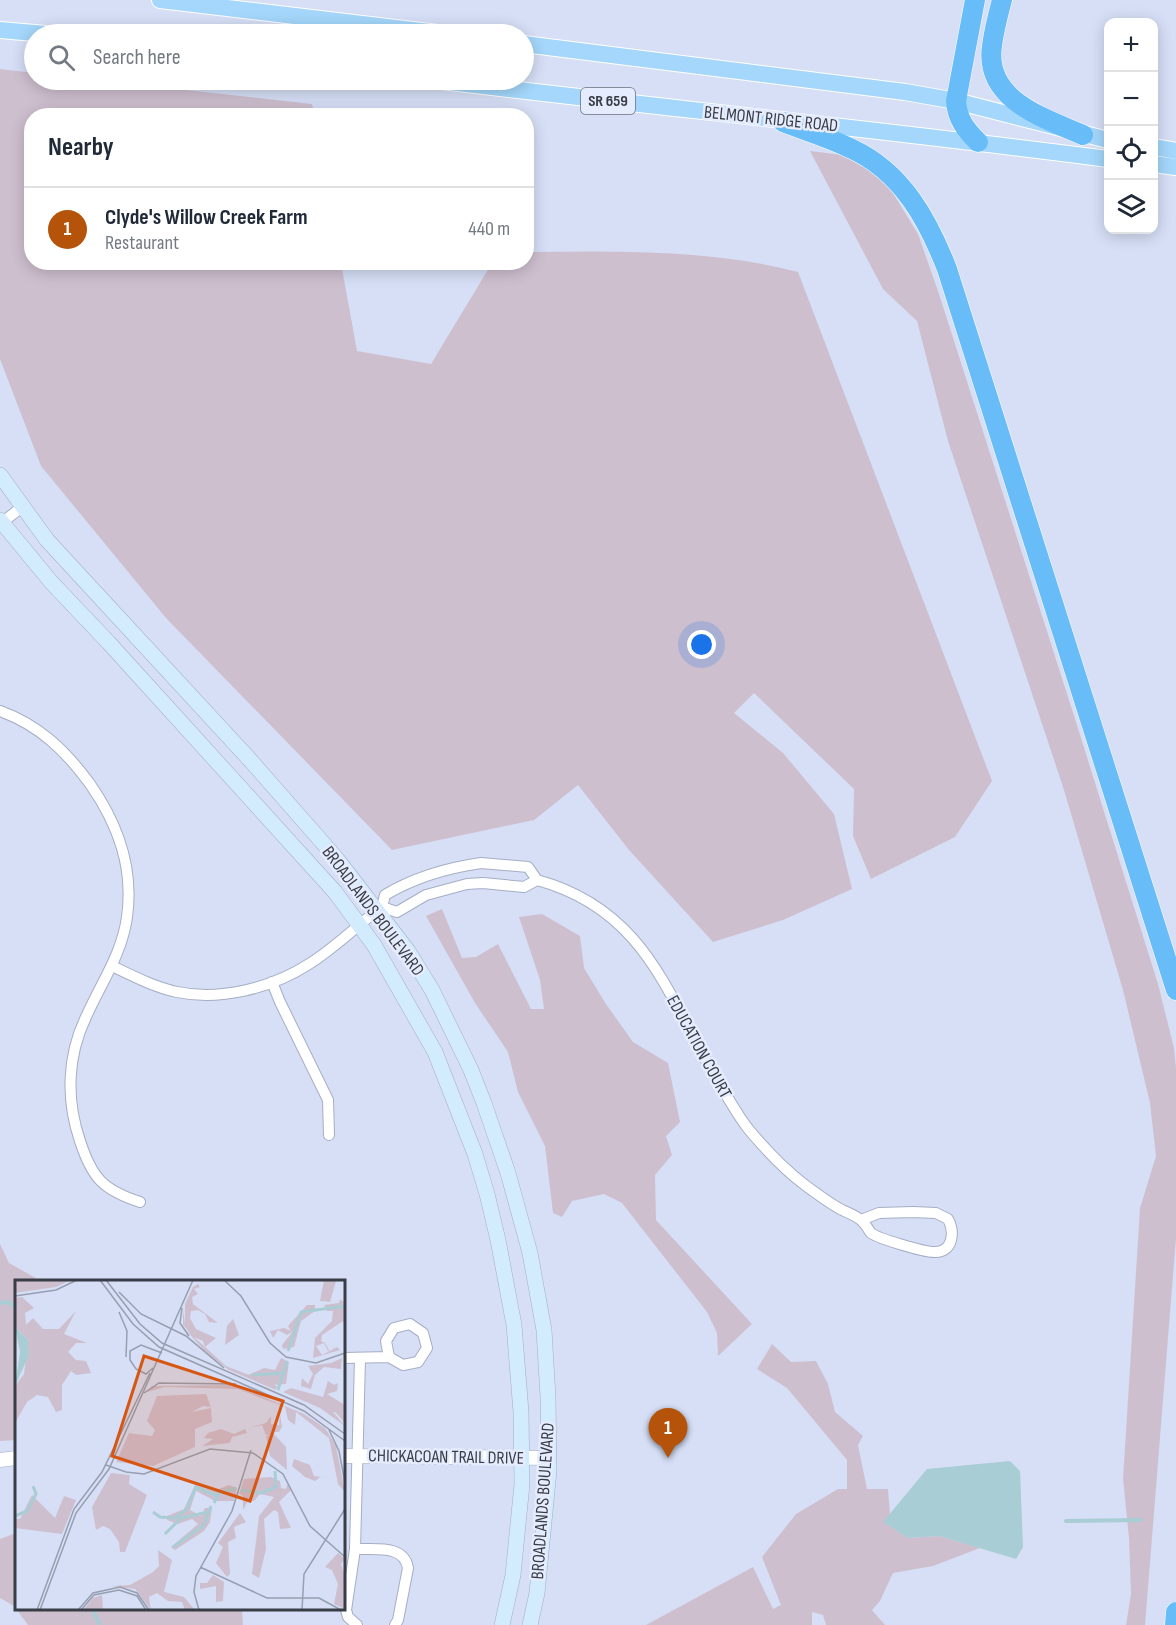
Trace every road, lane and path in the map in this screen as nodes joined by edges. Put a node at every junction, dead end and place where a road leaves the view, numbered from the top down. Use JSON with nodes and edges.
{"nodes":[{"id":1,"x":160,"y":0,"type":"edge"},
{"id":2,"x":975,"y":0,"type":"edge"},
{"id":3,"x":1002,"y":0,"type":"edge"},
{"id":4,"x":362,"y":24,"type":"edge"},
{"id":5,"x":0,"y":30,"type":"edge"},
{"id":6,"x":24,"y":32,"type":"edge"},
{"id":7,"x":534,"y":45,"type":"edge"},
{"id":8,"x":516,"y":90,"type":"edge"},
{"id":9,"x":956,"y":101,"type":"junction"},
{"id":10,"x":783,"y":122,"type":"junction"},
{"id":11,"x":1083,"y":135,"type":"junction"},
{"id":12,"x":1104,"y":140,"type":"edge"},
{"id":13,"x":978,"y":142,"type":"junction"},
{"id":14,"x":1158,"y":148,"type":"edge"},
{"id":15,"x":1176,"y":151,"type":"edge"},
{"id":16,"x":1104,"y":158,"type":"edge"},
{"id":17,"x":1158,"y":165,"type":"edge"},
{"id":18,"x":1176,"y":167,"type":"edge"},
{"id":19,"x":0,"y":475,"type":"edge"},
{"id":20,"x":22,"y":507,"type":"junction"},
{"id":21,"x":1,"y":522,"type":"edge"},
{"id":22,"x":0,"y":711,"type":"edge"},
{"id":23,"x":537,"y":880,"type":"junction"},
{"id":24,"x":380,"y":909,"type":"junction"},
{"id":25,"x":359,"y":924,"type":"junction"},
{"id":26,"x":112,"y":966,"type":"junction"},
{"id":27,"x":272,"y":982,"type":"junction"},
{"id":28,"x":1176,"y":990,"type":"edge"},
{"id":29,"x":329,"y":1135,"type":"dead end"},
{"id":30,"x":140,"y":1202,"type":"dead end"},
{"id":31,"x":861,"y":1220,"type":"junction"},
{"id":32,"x":389,"y":1357,"type":"dead end"},
{"id":33,"x":345,"y":1358,"type":"edge"},
{"id":34,"x":360,"y":1359,"type":"junction"},
{"id":35,"x":350,"y":1456,"type":"edge"},
{"id":36,"x":15,"y":1458,"type":"edge"},
{"id":37,"x":522,"y":1458,"type":"junction"},
{"id":38,"x":549,"y":1458,"type":"junction"},
{"id":39,"x":0,"y":1460,"type":"edge"},
{"id":40,"x":355,"y":1549,"type":"junction"},
{"id":41,"x":1176,"y":1612,"type":"edge"},
{"id":42,"x":357,"y":1625,"type":"edge"},
{"id":43,"x":395,"y":1625,"type":"edge"},
{"id":44,"x":502,"y":1625,"type":"edge"},
{"id":45,"x":530,"y":1625,"type":"edge"},
{"id":46,"x":1175,"y":1625,"type":"edge"}],
"edges":[{"from":1,"to":4,"type":"main road"},
{"from":2,"to":9,"type":"highway"},
{"from":3,"to":11,"type":"highway"},
{"from":5,"to":6,"type":"main road"},
{"from":7,"to":9,"type":"main road"},
{"from":8,"to":10,"type":"main road","name":"BELMONT RIDGE ROAD","number":"SR 659"},
{"from":9,"to":11,"type":"main road"},
{"from":9,"to":13,"type":"highway"},
{"from":10,"to":13,"type":"main road","name":"BELMONT RIDGE ROAD","number":"SR 659"},
{"from":10,"to":28,"type":"highway"},
{"from":11,"to":12,"type":"main road"},
{"from":13,"to":16,"type":"main road","name":"BELMONT RIDGE ROAD","number":"SR 659"},
{"from":14,"to":15,"type":"main road"},
{"from":17,"to":18,"type":"main road"},
{"from":19,"to":20,"type":"main road","name":"BROADLANDS BOULEVARD"},
{"from":20,"to":21,"type":"street"},
{"from":20,"to":24,"type":"main road","name":"BROADLANDS BOULEVARD"},
{"from":21,"to":25,"type":"main road","name":"BROADLANDS BOULEVARD"},
{"from":22,"to":26,"type":"street"},
{"from":23,"to":24,"type":"street"},
{"from":23,"to":24,"type":"street"},
{"from":23,"to":31,"type":"street","name":"EDUCATION COURT"},
{"from":24,"to":25,"type":"street"},
{"from":24,"to":38,"type":"main road","name":"BROADLANDS BOULEVARD"},
{"from":25,"to":27,"type":"street"},
{"from":25,"to":37,"type":"main road","name":"BROADLANDS BOULEVARD"},
{"from":26,"to":27,"type":"street"},
{"from":26,"to":30,"type":"street"},
{"from":27,"to":29,"type":"street"},
{"from":31,"to":31,"type":"street","name":"EDUCATION COURT"},
{"from":32,"to":34,"type":"street"},
{"from":33,"to":34,"type":"street"},
{"from":34,"to":35,"type":"street"},
{"from":35,"to":37,"type":"street","name":"CHICKACOAN TRAIL DRIVE"},
{"from":35,"to":40,"type":"street"},
{"from":36,"to":39,"type":"street"},
{"from":37,"to":38,"type":"street","name":"CHICKACOAN TRAIL DRIVE"},
{"from":37,"to":44,"type":"main road","name":"BROADLANDS BOULEVARD"},
{"from":38,"to":45,"type":"main road","name":"BROADLANDS BOULEVARD"},
{"from":40,"to":42,"type":"street"},
{"from":40,"to":43,"type":"street"},
{"from":41,"to":46,"type":"highway"}]}
